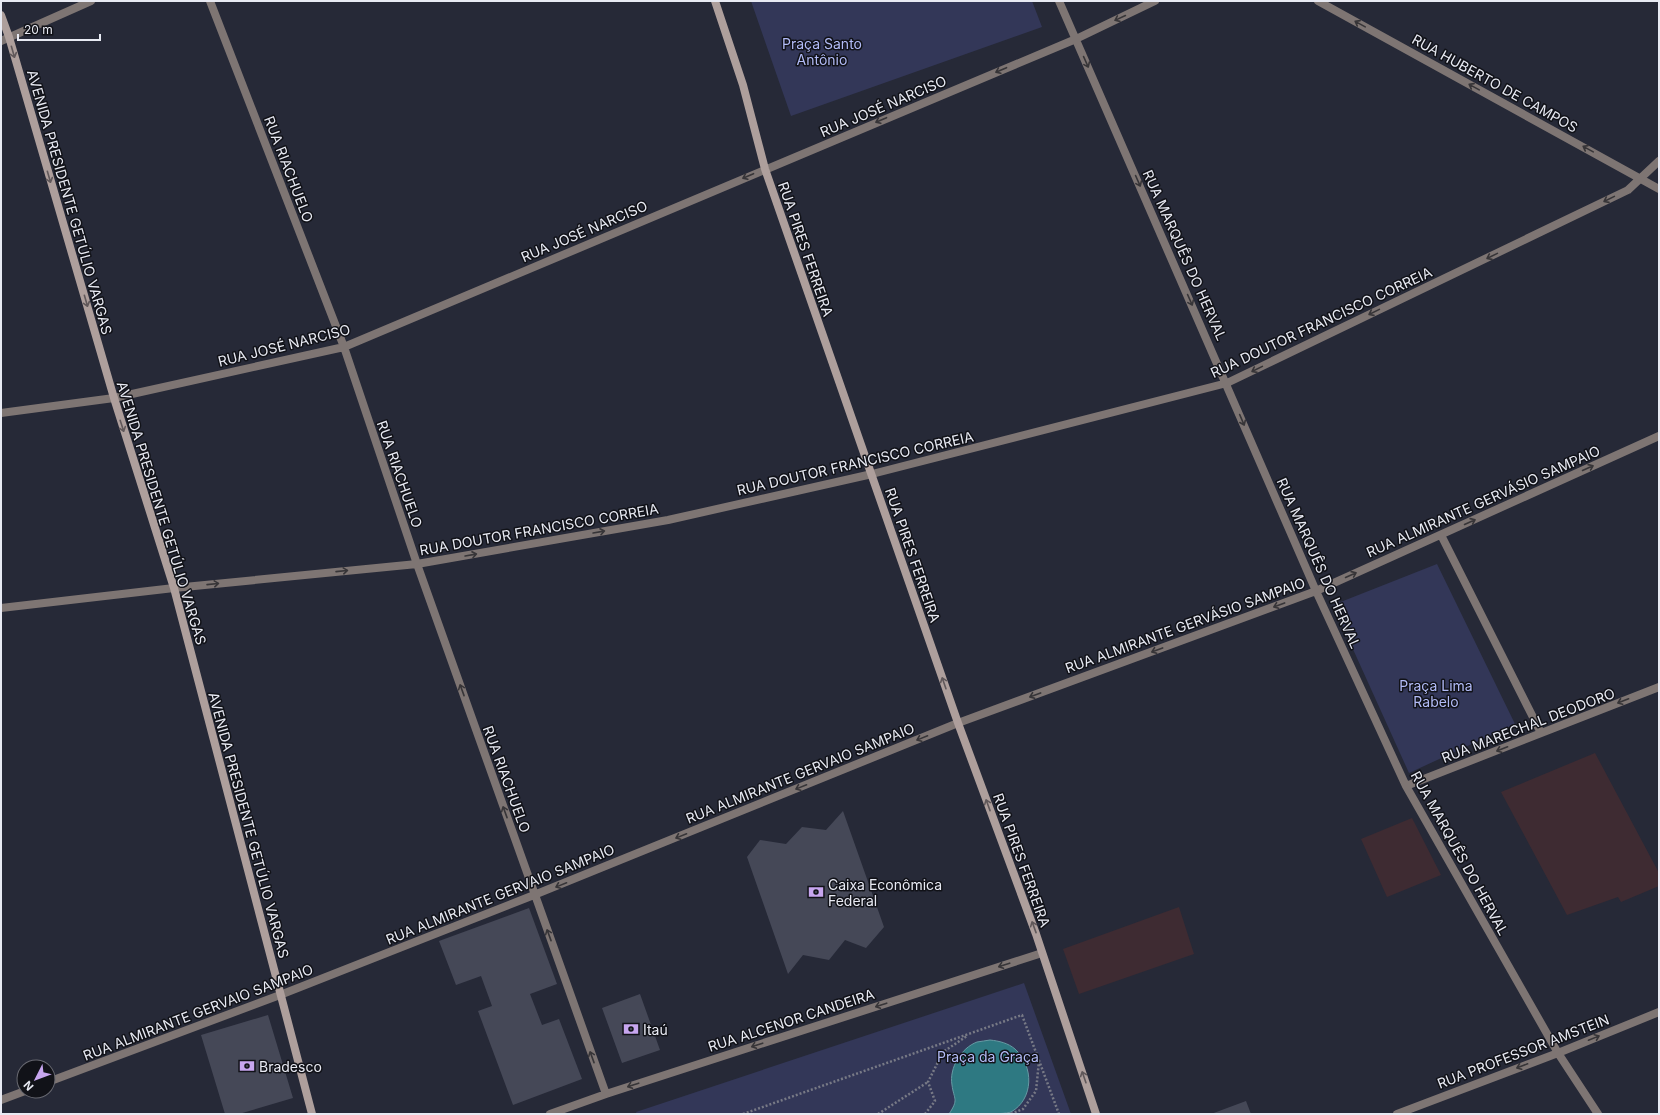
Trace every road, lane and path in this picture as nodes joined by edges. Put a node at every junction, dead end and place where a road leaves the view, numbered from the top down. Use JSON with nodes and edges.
{"nodes":[{"id":1,"x":91,"y":1,"type":"edge"},
{"id":2,"x":210,"y":1,"type":"edge"},
{"id":3,"x":715,"y":1,"type":"edge"},
{"id":4,"x":1059,"y":1,"type":"edge"},
{"id":5,"x":1155,"y":1,"type":"edge"},
{"id":6,"x":1318,"y":1,"type":"edge"},
{"id":7,"x":1,"y":15,"type":"edge"},
{"id":8,"x":9,"y":37,"type":"junction"},
{"id":9,"x":1076,"y":39,"type":"junction"},
{"id":10,"x":1,"y":41,"type":"edge"},
{"id":11,"x":1659,"y":161,"type":"edge"},
{"id":12,"x":765,"y":169,"type":"junction"},
{"id":13,"x":1641,"y":178,"type":"junction"},
{"id":14,"x":1659,"y":189,"type":"edge"},
{"id":15,"x":344,"y":347,"type":"junction"},
{"id":16,"x":1226,"y":383,"type":"junction"},
{"id":17,"x":114,"y":398,"type":"junction"},
{"id":18,"x":1,"y":413,"type":"edge"},
{"id":19,"x":1659,"y":436,"type":"edge"},
{"id":20,"x":872,"y":474,"type":"junction"},
{"id":21,"x":1441,"y":535,"type":"junction"},
{"id":22,"x":417,"y":564,"type":"junction"},
{"id":23,"x":174,"y":588,"type":"junction"},
{"id":24,"x":1316,"y":591,"type":"junction"},
{"id":25,"x":1,"y":608,"type":"edge"},
{"id":26,"x":1659,"y":687,"type":"edge"},
{"id":27,"x":958,"y":723,"type":"junction"},
{"id":28,"x":1541,"y":733,"type":"junction"},
{"id":29,"x":1406,"y":786,"type":"junction"},
{"id":30,"x":534,"y":896,"type":"junction"},
{"id":31,"x":1042,"y":953,"type":"junction"},
{"id":32,"x":280,"y":995,"type":"junction"},
{"id":33,"x":1659,"y":1012,"type":"edge"},
{"id":34,"x":971,"y":1033,"type":"junction"},
{"id":35,"x":1558,"y":1052,"type":"junction"},
{"id":36,"x":1039,"y":1059,"type":"junction"},
{"id":37,"x":56,"y":1079,"type":"edge"},
{"id":38,"x":928,"y":1082,"type":"junction"},
{"id":39,"x":16,"y":1094,"type":"edge"},
{"id":40,"x":606,"y":1094,"type":"junction"},
{"id":41,"x":1,"y":1100,"type":"edge"},
{"id":42,"x":751,"y":1113,"type":"edge"},
{"id":43,"x":312,"y":1114,"type":"edge"},
{"id":44,"x":550,"y":1114,"type":"edge"},
{"id":45,"x":743,"y":1114,"type":"edge"},
{"id":46,"x":878,"y":1114,"type":"edge"},
{"id":47,"x":925,"y":1114,"type":"edge"},
{"id":48,"x":1011,"y":1114,"type":"edge"},
{"id":49,"x":1059,"y":1114,"type":"edge"},
{"id":50,"x":1096,"y":1114,"type":"edge"},
{"id":51,"x":1397,"y":1114,"type":"edge"},
{"id":52,"x":1598,"y":1114,"type":"edge"}],
"edges":[{"from":1,"to":8,"type":"street"},
{"from":2,"to":15,"type":"street","name":"RUA RIACHUELO"},
{"from":3,"to":12,"type":"main road","name":"RUA PIRES FERREIRA"},
{"from":4,"to":9,"type":"street","name":"RUA MARQUÊS DO HERVAL"},
{"from":5,"to":9,"type":"street","name":"RUA JOSÉ NARCISO","one_way":true},
{"from":13,"to":6,"type":"street","name":"RUA HUBERTO DE CAMPOS","one_way":true},
{"from":7,"to":8,"type":"main road","name":"AVENIDA PRESIDENTE GETÚLIO VARGAS"},
{"from":8,"to":10,"type":"street"},
{"from":8,"to":17,"type":"main road","name":"AVENIDA PRESIDENTE GETÚLIO VARGAS","one_way":true},
{"from":9,"to":12,"type":"street","name":"RUA JOSÉ NARCISO","one_way":true},
{"from":9,"to":16,"type":"street","name":"RUA MARQUÊS DO HERVAL","one_way":true},
{"from":11,"to":13,"type":"street","name":"RUA DOUTOR FRANCISCO CORREIA"},
{"from":12,"to":15,"type":"street","name":"RUA JOSÉ NARCISO","one_way":true},
{"from":12,"to":20,"type":"main road","name":"RUA PIRES FERREIRA"},
{"from":13,"to":14,"type":"street","name":"RUA HUBERTO DE CAMPOS"},
{"from":13,"to":16,"type":"street","name":"RUA DOUTOR FRANCISCO CORREIA","one_way":true},
{"from":15,"to":17,"type":"street","name":"RUA JOSÉ NARCISO"},
{"from":15,"to":22,"type":"street","name":"RUA RIACHUELO"},
{"from":16,"to":20,"type":"street","name":"RUA DOUTOR FRANCISCO CORREIA"},
{"from":16,"to":24,"type":"street","name":"RUA MARQUÊS DO HERVAL","one_way":true},
{"from":17,"to":18,"type":"street","name":"RUA JOSÉ NARCISO"},
{"from":17,"to":23,"type":"main road","name":"AVENIDA PRESIDENTE GETÚLIO VARGAS","one_way":true},
{"from":21,"to":19,"type":"street","name":"RUA ALMIRANTE GERVÁSIO SAMPAIO","one_way":true},
{"from":22,"to":20,"type":"street","name":"RUA DOUTOR FRANCISCO CORREIA","one_way":true},
{"from":27,"to":20,"type":"main road","name":"RUA PIRES FERREIRA","one_way":true},
{"from":24,"to":21,"type":"street","name":"RUA ALMIRANTE GERVÁSIO SAMPAIO","one_way":true},
{"from":21,"to":28,"type":"street"},
{"from":23,"to":22,"type":"street","name":"RUA DOUTOR FRANCISCO CORREIA","one_way":true},
{"from":30,"to":22,"type":"street","name":"RUA RIACHUELO","one_way":true},
{"from":23,"to":25,"type":"street","name":"RUA DOUTOR FRANCISCO CORREIA"},
{"from":23,"to":32,"type":"main road","name":"AVENIDA PRESIDENTE GETÚLIO VARGAS"},
{"from":24,"to":27,"type":"street","name":"RUA ALMIRANTE GERVÁSIO SAMPAIO","one_way":true},
{"from":24,"to":29,"type":"street","name":"RUA MARQUÊS DO HERVAL"},
{"from":26,"to":28,"type":"street","name":"RUA MARECHAL DEODORO","one_way":true},
{"from":27,"to":30,"type":"street","name":"RUA ALMIRANTE GERVAIO SAMPAIO","one_way":true},
{"from":31,"to":27,"type":"main road","name":"RUA PIRES FERREIRA","one_way":true},
{"from":28,"to":29,"type":"street","name":"RUA MARECHAL DEODORO","one_way":true},
{"from":29,"to":35,"type":"street","name":"RUA MARQUÊS DO HERVAL"},
{"from":30,"to":32,"type":"street","name":"RUA ALMIRANTE GERVAIO SAMPAIO"},
{"from":40,"to":30,"type":"street","name":"RUA RIACHUELO","one_way":true},
{"from":31,"to":40,"type":"street","name":"RUA ALCENOR CANDEIRA","one_way":true},
{"from":50,"to":31,"type":"main road","name":"RUA PIRES FERREIRA","one_way":true},
{"from":32,"to":37,"type":"street","name":"RUA ALMIRANTE GERVAIO SAMPAIO"},
{"from":32,"to":43,"type":"main road","name":"AVENIDA PRESIDENTE GETÚLIO VARGAS"},
{"from":35,"to":33,"type":"street","name":"RUA PROFESSOR AMSTEIN","one_way":true},
{"from":34,"to":36,"type":"path"},
{"from":34,"to":38,"type":"path"},
{"from":34,"to":42,"type":"path"},
{"from":35,"to":51,"type":"street","name":"RUA PROFESSOR AMSTEIN","one_way":true},
{"from":35,"to":52,"type":"street","name":"RUA MARQUÊS DO HERVAL"},
{"from":36,"to":48,"type":"path"},
{"from":36,"to":49,"type":"path"},
{"from":38,"to":46,"type":"path"},
{"from":38,"to":47,"type":"path"},
{"from":39,"to":41,"type":"street"},
{"from":40,"to":44,"type":"street","name":"RUA ALCENOR CANDEIRA"},
{"from":42,"to":45,"type":"path"}]}
